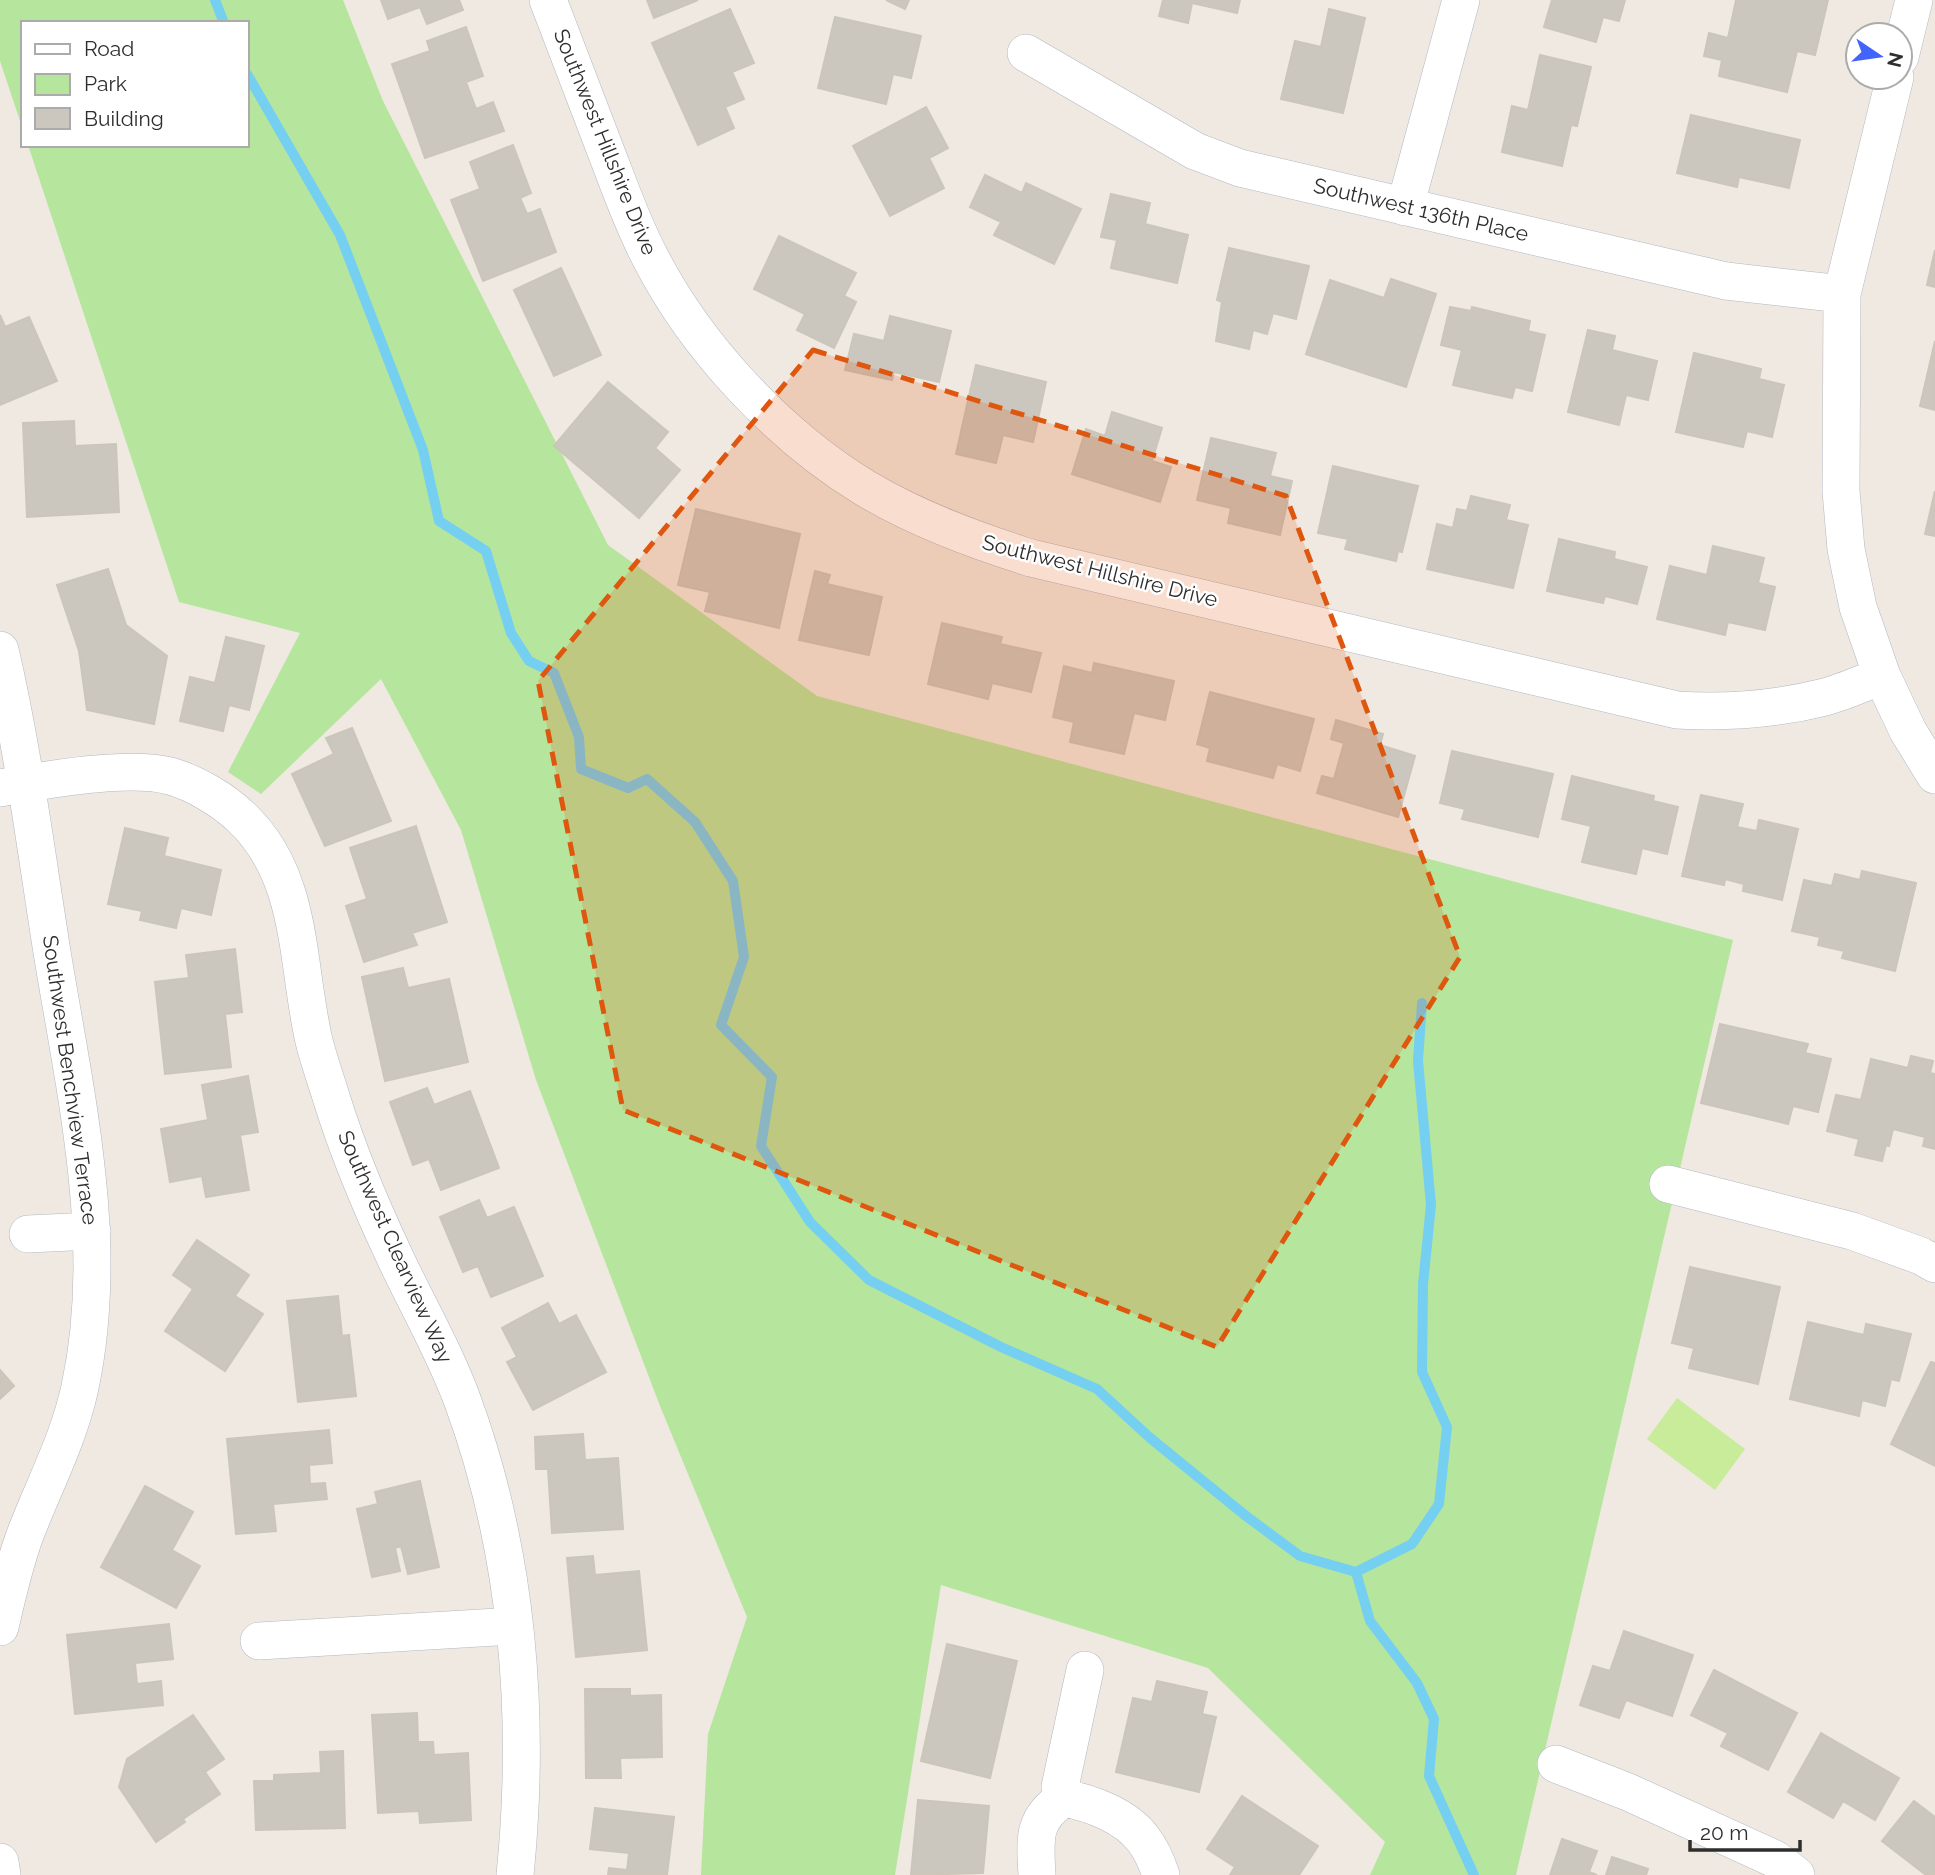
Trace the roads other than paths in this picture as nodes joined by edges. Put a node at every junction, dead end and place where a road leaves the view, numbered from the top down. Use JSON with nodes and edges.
{"nodes":[{"id":1,"x":548,"y":0,"type":"edge"},
{"id":2,"x":1461,"y":0,"type":"edge"},
{"id":3,"x":1914,"y":0,"type":"edge"},
{"id":4,"x":1909,"y":21,"type":"edge"},
{"id":5,"x":1026,"y":52,"type":"dead end"},
{"id":6,"x":1892,"y":91,"type":"edge"},
{"id":7,"x":1405,"y":207,"type":"junction"},
{"id":8,"x":1842,"y":294,"type":"junction"},
{"id":9,"x":0,"y":650,"type":"edge"},
{"id":10,"x":1882,"y":676,"type":"junction"},
{"id":11,"x":1935,"y":775,"type":"edge"},
{"id":12,"x":13,"y":786,"type":"edge"},
{"id":13,"x":1668,"y":1184,"type":"dead end"},
{"id":14,"x":92,"y":1231,"type":"junction"},
{"id":15,"x":28,"y":1234,"type":"dead end"},
{"id":16,"x":1935,"y":1264,"type":"edge"},
{"id":17,"x":514,"y":1626,"type":"junction"},
{"id":18,"x":0,"y":1627,"type":"edge"},
{"id":19,"x":259,"y":1641,"type":"dead end"},
{"id":20,"x":1085,"y":1670,"type":"dead end"},
{"id":21,"x":1556,"y":1764,"type":"dead end"},
{"id":22,"x":1064,"y":1798,"type":"junction"},
{"id":23,"x":0,"y":1862,"type":"edge"},
{"id":24,"x":2,"y":1875,"type":"edge"},
{"id":25,"x":515,"y":1875,"type":"edge"},
{"id":26,"x":1037,"y":1875,"type":"edge"},
{"id":27,"x":1161,"y":1875,"type":"edge"},
{"id":28,"x":1796,"y":1875,"type":"edge"}],
"edges":[{"from":1,"to":10,"type":"street","name":"Southwest Hillshire Drive"},
{"from":2,"to":7,"type":"street"},
{"from":3,"to":4,"type":"street"},
{"from":5,"to":7,"type":"street","name":"Southwest 136th Place"},
{"from":6,"to":8,"type":"street"},
{"from":7,"to":8,"type":"street","name":"Southwest 136th Place"},
{"from":8,"to":10,"type":"street"},
{"from":9,"to":12,"type":"street","name":"Southwest Benchview Terrace"},
{"from":10,"to":11,"type":"street"},
{"from":12,"to":14,"type":"street","name":"Southwest Benchview Terrace"},
{"from":12,"to":17,"type":"street","name":"Southwest Clearview Way"},
{"from":13,"to":16,"type":"street"},
{"from":14,"to":15,"type":"street"},
{"from":14,"to":18,"type":"street","name":"Southwest Benchview Terrace"},
{"from":17,"to":19,"type":"street"},
{"from":17,"to":25,"type":"street","name":"Southwest Clearview Way"},
{"from":20,"to":22,"type":"street"},
{"from":21,"to":28,"type":"street"},
{"from":22,"to":26,"type":"street"},
{"from":22,"to":27,"type":"street"},
{"from":23,"to":24,"type":"street"}]}
